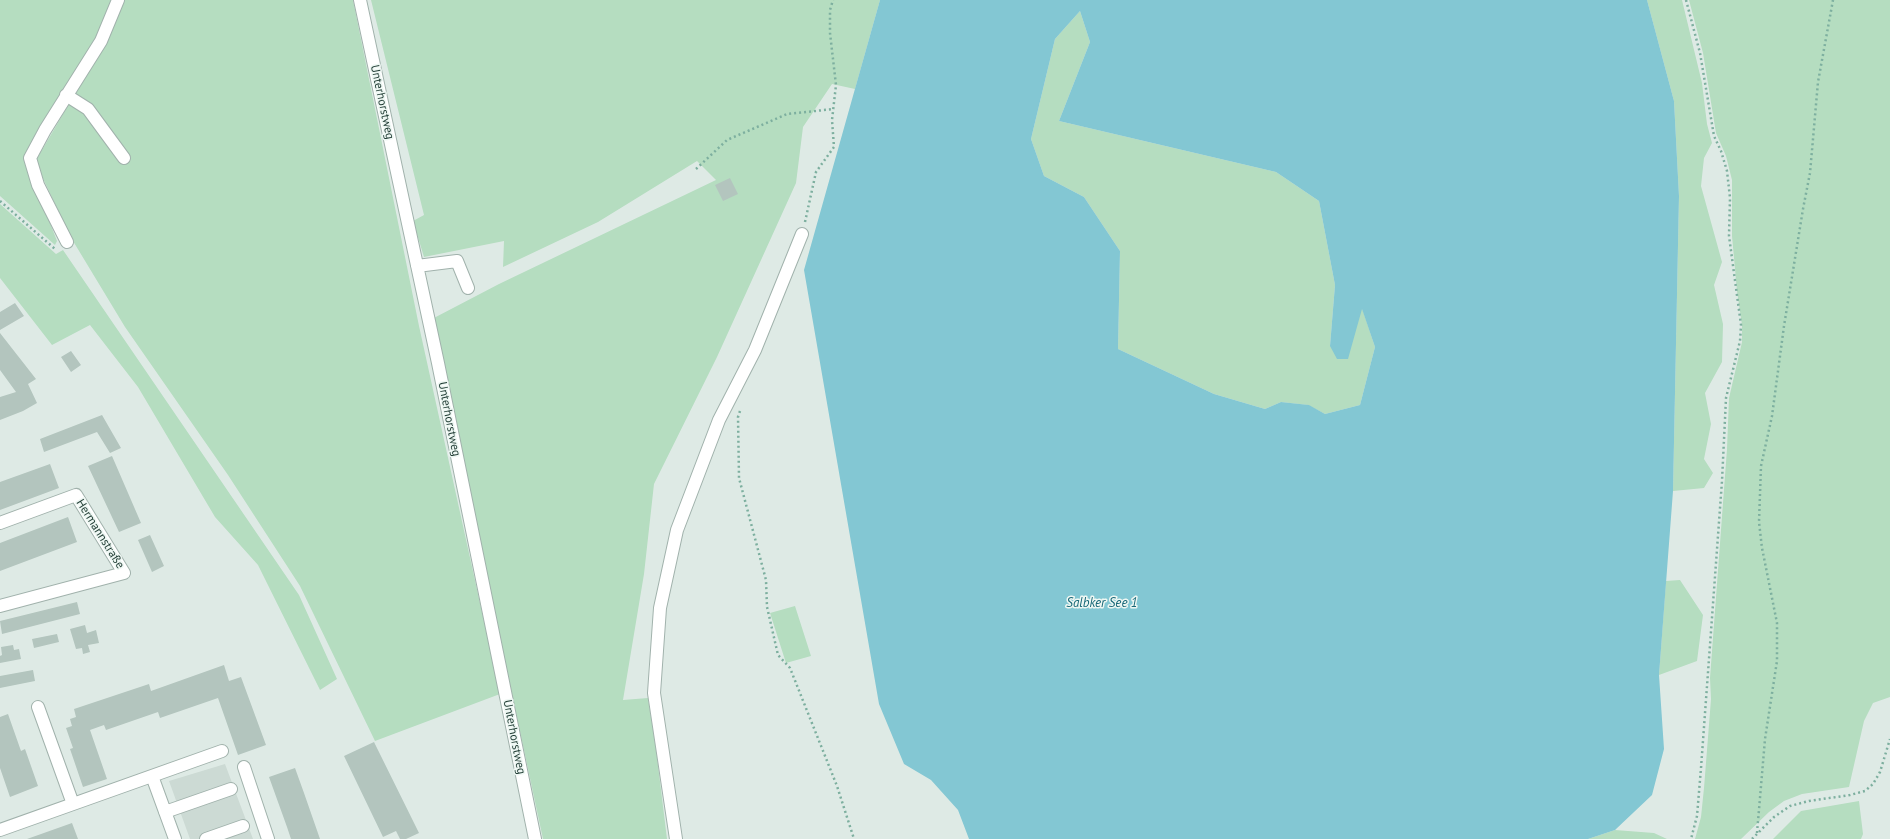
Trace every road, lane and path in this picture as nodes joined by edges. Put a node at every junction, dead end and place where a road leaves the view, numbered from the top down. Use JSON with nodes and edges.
{"nodes":[{"id":1,"x":118,"y":0,"type":"edge"},
{"id":2,"x":360,"y":0,"type":"edge"},
{"id":3,"x":833,"y":0,"type":"edge"},
{"id":4,"x":1686,"y":0,"type":"edge"},
{"id":5,"x":1833,"y":0,"type":"edge"},
{"id":6,"x":66,"y":95,"type":"junction"},
{"id":7,"x":834,"y":109,"type":"junction"},
{"id":8,"x":124,"y":158,"type":"dead end"},
{"id":9,"x":696,"y":169,"type":"dead end"},
{"id":10,"x":0,"y":201,"type":"edge"},
{"id":11,"x":802,"y":234,"type":"joint"},
{"id":12,"x":67,"y":242,"type":"joint"},
{"id":13,"x":417,"y":266,"type":"junction"},
{"id":14,"x":468,"y":288,"type":"dead end"},
{"id":15,"x":740,"y":410,"type":"dead end"},
{"id":16,"x":0,"y":523,"type":"edge"},
{"id":17,"x":0,"y":606,"type":"edge"},
{"id":18,"x":38,"y":708,"type":"dead end"},
{"id":19,"x":1890,"y":739,"type":"edge"},
{"id":20,"x":222,"y":751,"type":"dead end"},
{"id":21,"x":244,"y":767,"type":"dead end"},
{"id":22,"x":152,"y":776,"type":"junction"},
{"id":23,"x":230,"y":789,"type":"dead end"},
{"id":24,"x":73,"y":804,"type":"junction"},
{"id":25,"x":165,"y":812,"type":"junction"},
{"id":26,"x":243,"y":826,"type":"dead end"},
{"id":27,"x":0,"y":830,"type":"edge"},
{"id":28,"x":1757,"y":833,"type":"junction"},
{"id":29,"x":175,"y":839,"type":"edge"},
{"id":30,"x":206,"y":839,"type":"edge"},
{"id":31,"x":268,"y":839,"type":"edge"},
{"id":32,"x":535,"y":839,"type":"edge"},
{"id":33,"x":676,"y":839,"type":"edge"},
{"id":34,"x":854,"y":839,"type":"edge"},
{"id":35,"x":1691,"y":839,"type":"edge"},
{"id":36,"x":1752,"y":839,"type":"edge"}],
"edges":[{"from":1,"to":6,"type":"street"},
{"from":2,"to":13,"type":"street","name":"Unterhorstweg"},
{"from":3,"to":7,"type":"path"},
{"from":4,"to":35,"type":"path"},
{"from":5,"to":28,"type":"path"},
{"from":6,"to":8,"type":"street"},
{"from":6,"to":12,"type":"street"},
{"from":7,"to":9,"type":"path"},
{"from":7,"to":11,"type":"path"},
{"from":10,"to":12,"type":"path"},
{"from":11,"to":33,"type":"street"},
{"from":13,"to":14,"type":"street"},
{"from":13,"to":32,"type":"street","name":"Unterhorstweg"},
{"from":15,"to":34,"type":"path"},
{"from":16,"to":17,"type":"street","name":"Hermannstraße"},
{"from":18,"to":24,"type":"street"},
{"from":19,"to":28,"type":"path"},
{"from":20,"to":22,"type":"street"},
{"from":21,"to":31,"type":"street"},
{"from":22,"to":24,"type":"street"},
{"from":22,"to":25,"type":"street"},
{"from":23,"to":25,"type":"street"},
{"from":24,"to":27,"type":"street"},
{"from":25,"to":29,"type":"street"},
{"from":26,"to":30,"type":"street"},
{"from":28,"to":36,"type":"path"}]}
